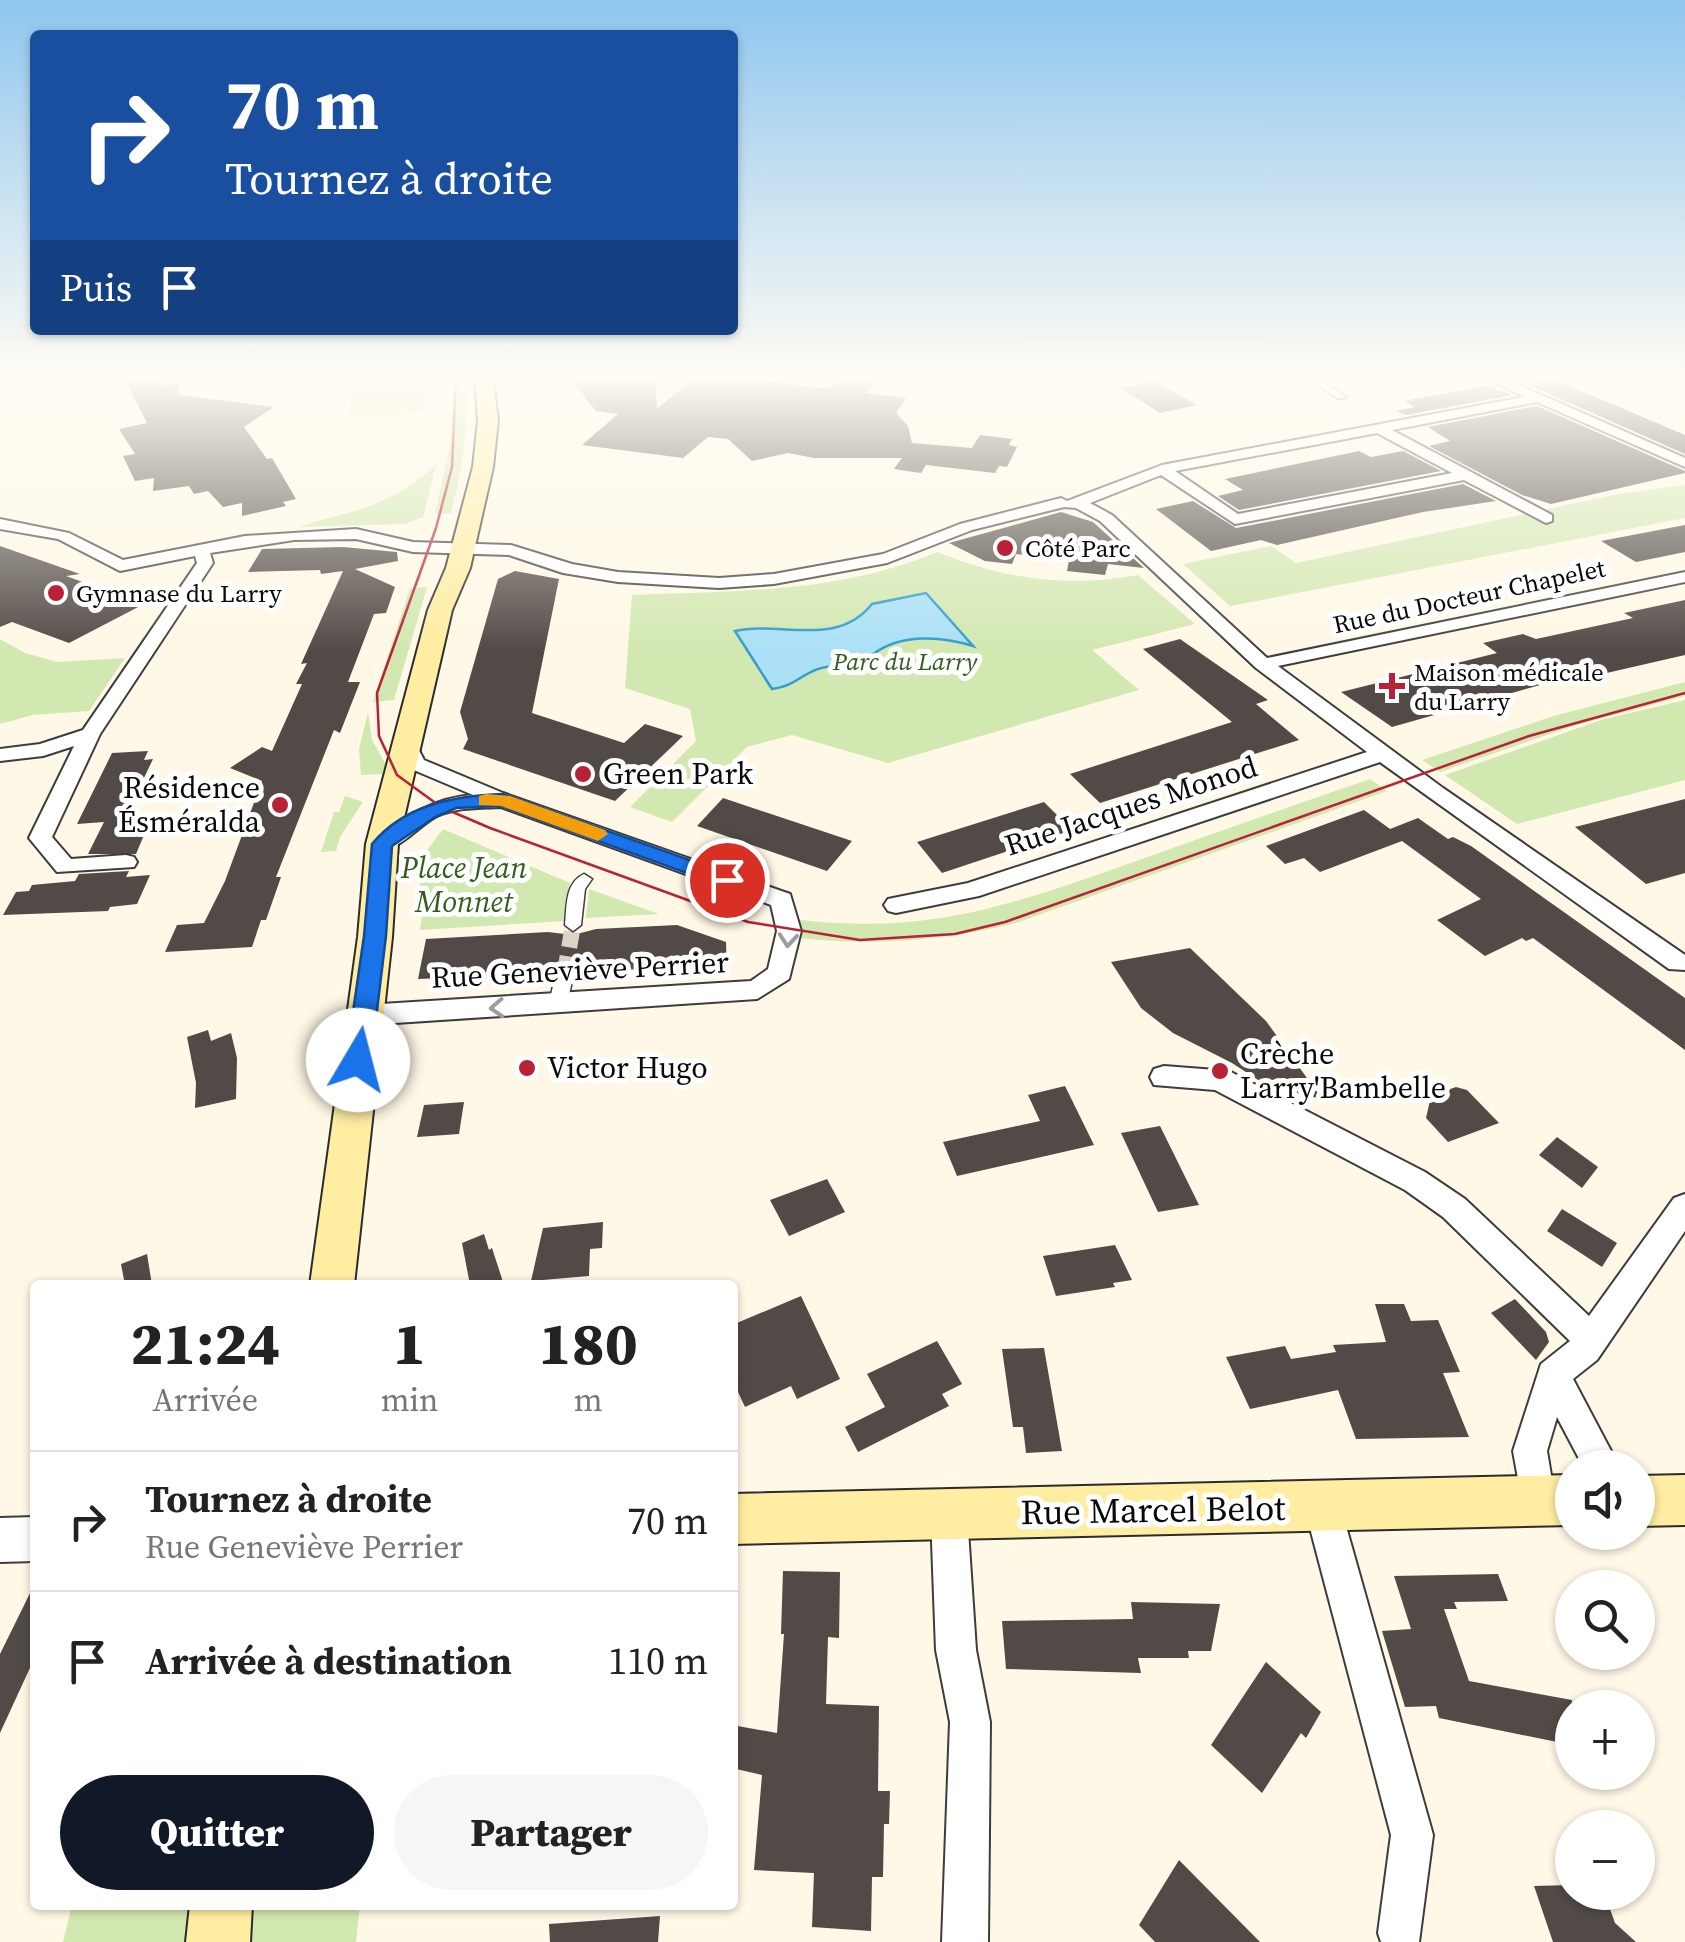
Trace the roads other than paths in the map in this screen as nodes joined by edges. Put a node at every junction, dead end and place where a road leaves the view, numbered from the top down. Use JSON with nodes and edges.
{"nodes":[{"id":1,"x":482,"y":470,"type":"edge"},
{"id":2,"x":1158,"y":470,"type":"edge"},
{"id":3,"x":1164,"y":470,"type":"edge"},
{"id":4,"x":1456,"y":470,"type":"edge"},
{"id":5,"x":1466,"y":475,"type":"junction"},
{"id":6,"x":1074,"y":501,"type":"junction"},
{"id":7,"x":1546,"y":518,"type":"dead end"},
{"id":8,"x":0,"y":524,"type":"edge"},
{"id":9,"x":200,"y":550,"type":"junction"},
{"id":10,"x":461,"y":558,"type":"junction"},
{"id":11,"x":1685,"y":577,"type":"edge"},
{"id":12,"x":1263,"y":664,"type":"junction"},
{"id":13,"x":90,"y":734,"type":"junction"},
{"id":14,"x":404,"y":741,"type":"junction"},
{"id":15,"x":1382,"y":754,"type":"junction"},
{"id":16,"x":0,"y":755,"type":"edge"},
{"id":17,"x":503,"y":800,"type":"junction"},
{"id":18,"x":382,"y":844,"type":"junction"},
{"id":19,"x":126,"y":862,"type":"dead end"},
{"id":20,"x":584,"y":880,"type":"dead end"},
{"id":21,"x":896,"y":905,"type":"dead end"},
{"id":22,"x":573,"y":925,"type":"tunnel mouth"},
{"id":23,"x":1683,"y":964,"type":"edge"},
{"id":24,"x":566,"y":972,"type":"tunnel mouth"},
{"id":25,"x":560,"y":994,"type":"dead end"},
{"id":26,"x":364,"y":1014,"type":"junction"},
{"id":27,"x":1164,"y":1077,"type":"dead end"},
{"id":28,"x":1685,"y":1206,"type":"edge"},
{"id":29,"x":333,"y":1280,"type":"edge"},
{"id":30,"x":1590,"y":1338,"type":"junction"},
{"id":31,"x":1553,"y":1376,"type":"junction"},
{"id":32,"x":1592,"y":1450,"type":"edge"},
{"id":33,"x":1555,"y":1499,"type":"edge"},
{"id":34,"x":1685,"y":1500,"type":"edge"},
{"id":35,"x":1655,"y":1501,"type":"edge"},
{"id":36,"x":1322,"y":1506,"type":"junction"},
{"id":37,"x":948,"y":1515,"type":"junction"},
{"id":38,"x":738,"y":1519,"type":"edge"},
{"id":39,"x":30,"y":1539,"type":"edge"},
{"id":40,"x":0,"y":1540,"type":"edge"},
{"id":41,"x":221,"y":1910,"type":"edge"},
{"id":42,"x":1400,"y":1933,"type":"dead end"},
{"id":43,"x":218,"y":1942,"type":"edge"},
{"id":44,"x":965,"y":1942,"type":"edge"}],
"edges":[{"from":1,"to":10,"type":"main road"},
{"from":2,"to":6,"type":"street"},
{"from":3,"to":5,"type":"street"},
{"from":4,"to":5,"type":"street"},
{"from":5,"to":7,"type":"street"},
{"from":6,"to":10,"type":"street"},
{"from":6,"to":12,"type":"street"},
{"from":8,"to":9,"type":"street"},
{"from":9,"to":10,"type":"street"},
{"from":9,"to":13,"type":"street"},
{"from":10,"to":14,"type":"main road"},
{"from":11,"to":12,"type":"street","name":"Rue du Docteur Chapelet"},
{"from":12,"to":15,"type":"street"},
{"from":13,"to":16,"type":"street"},
{"from":13,"to":19,"type":"street"},
{"from":14,"to":17,"type":"street","name":"Rue Geneviève Perrier"},
{"from":14,"to":18,"type":"main road"},
{"from":15,"to":21,"type":"street","name":"Rue Jacques Monod"},
{"from":15,"to":23,"type":"street"},
{"from":17,"to":18,"type":"street","name":"Rue Geneviève Perrier"},
{"from":17,"to":26,"type":"street","name":"Rue Geneviève Perrier","one_way":true},
{"from":18,"to":26,"type":"main road"},
{"from":20,"to":22,"type":"street"},
{"from":24,"to":25,"type":"street"},
{"from":26,"to":29,"type":"main road"},
{"from":27,"to":30,"type":"street"},
{"from":28,"to":30,"type":"street"},
{"from":30,"to":31,"type":"street"},
{"from":31,"to":32,"type":"street"},
{"from":31,"to":33,"type":"street"},
{"from":33,"to":36,"type":"main road","name":"Rue Marcel Belot"},
{"from":34,"to":35,"type":"main road"},
{"from":36,"to":37,"type":"main road","name":"Rue Marcel Belot"},
{"from":36,"to":42,"type":"street"},
{"from":37,"to":38,"type":"main road","name":"Rue Marcel Belot"},
{"from":37,"to":44,"type":"street"},
{"from":39,"to":40,"type":"street"},
{"from":41,"to":43,"type":"main road"}]}
